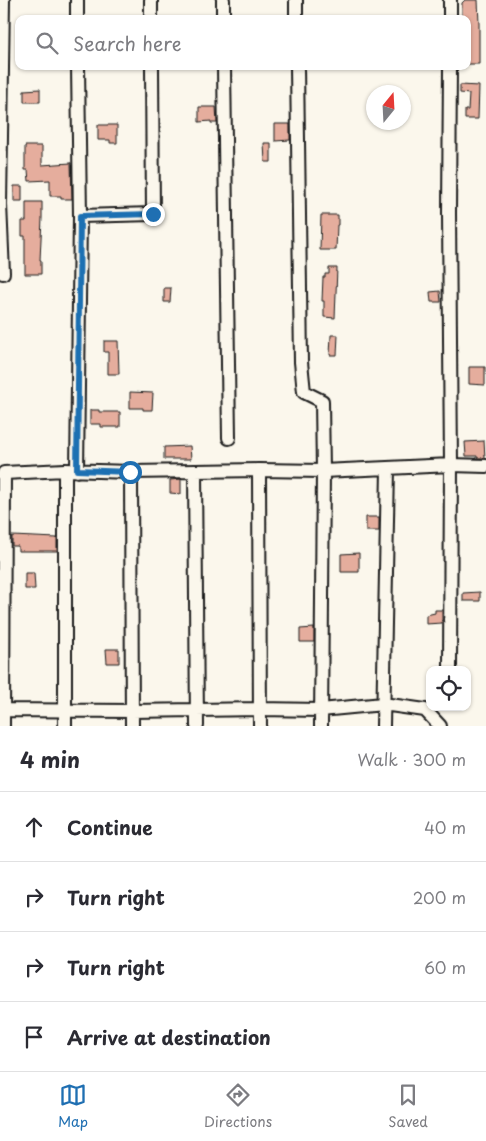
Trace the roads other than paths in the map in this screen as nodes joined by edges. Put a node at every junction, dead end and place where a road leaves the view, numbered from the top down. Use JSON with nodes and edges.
{"nodes":[{"id":1,"x":3,"y":0,"type":"edge"},
{"id":2,"x":77,"y":0,"type":"edge"},
{"id":3,"x":151,"y":0,"type":"edge"},
{"id":4,"x":223,"y":0,"type":"edge"},
{"id":5,"x":296,"y":0,"type":"edge"},
{"id":6,"x":450,"y":0,"type":"edge"},
{"id":7,"x":77,"y":15,"type":"edge"},
{"id":8,"x":151,"y":15,"type":"edge"},
{"id":9,"x":223,"y":15,"type":"edge"},
{"id":10,"x":296,"y":15,"type":"edge"},
{"id":11,"x":450,"y":15,"type":"edge"},
{"id":12,"x":78,"y":70,"type":"edge"},
{"id":13,"x":152,"y":70,"type":"edge"},
{"id":14,"x":224,"y":70,"type":"edge"},
{"id":15,"x":297,"y":70,"type":"edge"},
{"id":16,"x":450,"y":70,"type":"edge"},
{"id":17,"x":80,"y":216,"type":"junction"},
{"id":18,"x":3,"y":273,"type":"dead end"},
{"id":19,"x":229,"y":438,"type":"dead end"},
{"id":20,"x":451,"y":466,"type":"junction"},
{"id":21,"x":486,"y":466,"type":"edge"},
{"id":22,"x":388,"y":469,"type":"junction"},
{"id":23,"x":71,"y":470,"type":"junction"},
{"id":24,"x":259,"y":470,"type":"junction"},
{"id":25,"x":195,"y":471,"type":"junction"},
{"id":26,"x":323,"y":471,"type":"junction"},
{"id":27,"x":130,"y":472,"type":"junction"},
{"id":28,"x":450,"y":666,"type":"edge"},
{"id":29,"x":383,"y":704,"type":"junction"},
{"id":30,"x":260,"y":709,"type":"junction"},
{"id":31,"x":1,"y":710,"type":"edge"},
{"id":32,"x":65,"y":710,"type":"junction"},
{"id":33,"x":197,"y":710,"type":"junction"},
{"id":34,"x":322,"y":710,"type":"junction"},
{"id":35,"x":132,"y":711,"type":"junction"},
{"id":36,"x":3,"y":726,"type":"edge"},
{"id":37,"x":65,"y":726,"type":"edge"},
{"id":38,"x":132,"y":726,"type":"edge"},
{"id":39,"x":197,"y":726,"type":"edge"},
{"id":40,"x":260,"y":726,"type":"edge"},
{"id":41,"x":321,"y":726,"type":"edge"},
{"id":42,"x":383,"y":726,"type":"edge"},
{"id":43,"x":440,"y":726,"type":"edge"}],
"edges":[{"from":1,"to":18,"type":"street"},
{"from":2,"to":7,"type":"street"},
{"from":3,"to":8,"type":"street"},
{"from":4,"to":9,"type":"street"},
{"from":5,"to":10,"type":"street"},
{"from":6,"to":11,"type":"street"},
{"from":12,"to":17,"type":"street"},
{"from":13,"to":17,"type":"street"},
{"from":14,"to":19,"type":"street"},
{"from":15,"to":26,"type":"street"},
{"from":16,"to":20,"type":"street"},
{"from":17,"to":23,"type":"street"},
{"from":20,"to":21,"type":"street"},
{"from":20,"to":22,"type":"street"},
{"from":20,"to":28,"type":"street"},
{"from":22,"to":26,"type":"street"},
{"from":22,"to":29,"type":"street"},
{"from":23,"to":27,"type":"street"},
{"from":23,"to":31,"type":"street"},
{"from":23,"to":32,"type":"street"},
{"from":24,"to":25,"type":"street"},
{"from":24,"to":26,"type":"street"},
{"from":24,"to":30,"type":"street"},
{"from":25,"to":27,"type":"street"},
{"from":25,"to":33,"type":"street"},
{"from":26,"to":34,"type":"street"},
{"from":27,"to":35,"type":"street"},
{"from":29,"to":34,"type":"street"},
{"from":29,"to":42,"type":"street"},
{"from":29,"to":43,"type":"street"},
{"from":30,"to":33,"type":"street"},
{"from":30,"to":34,"type":"street"},
{"from":30,"to":40,"type":"street"},
{"from":31,"to":32,"type":"street"},
{"from":31,"to":36,"type":"street"},
{"from":32,"to":35,"type":"street"},
{"from":32,"to":37,"type":"street"},
{"from":33,"to":35,"type":"street"},
{"from":33,"to":39,"type":"street"},
{"from":34,"to":41,"type":"street"},
{"from":35,"to":38,"type":"street"}]}
